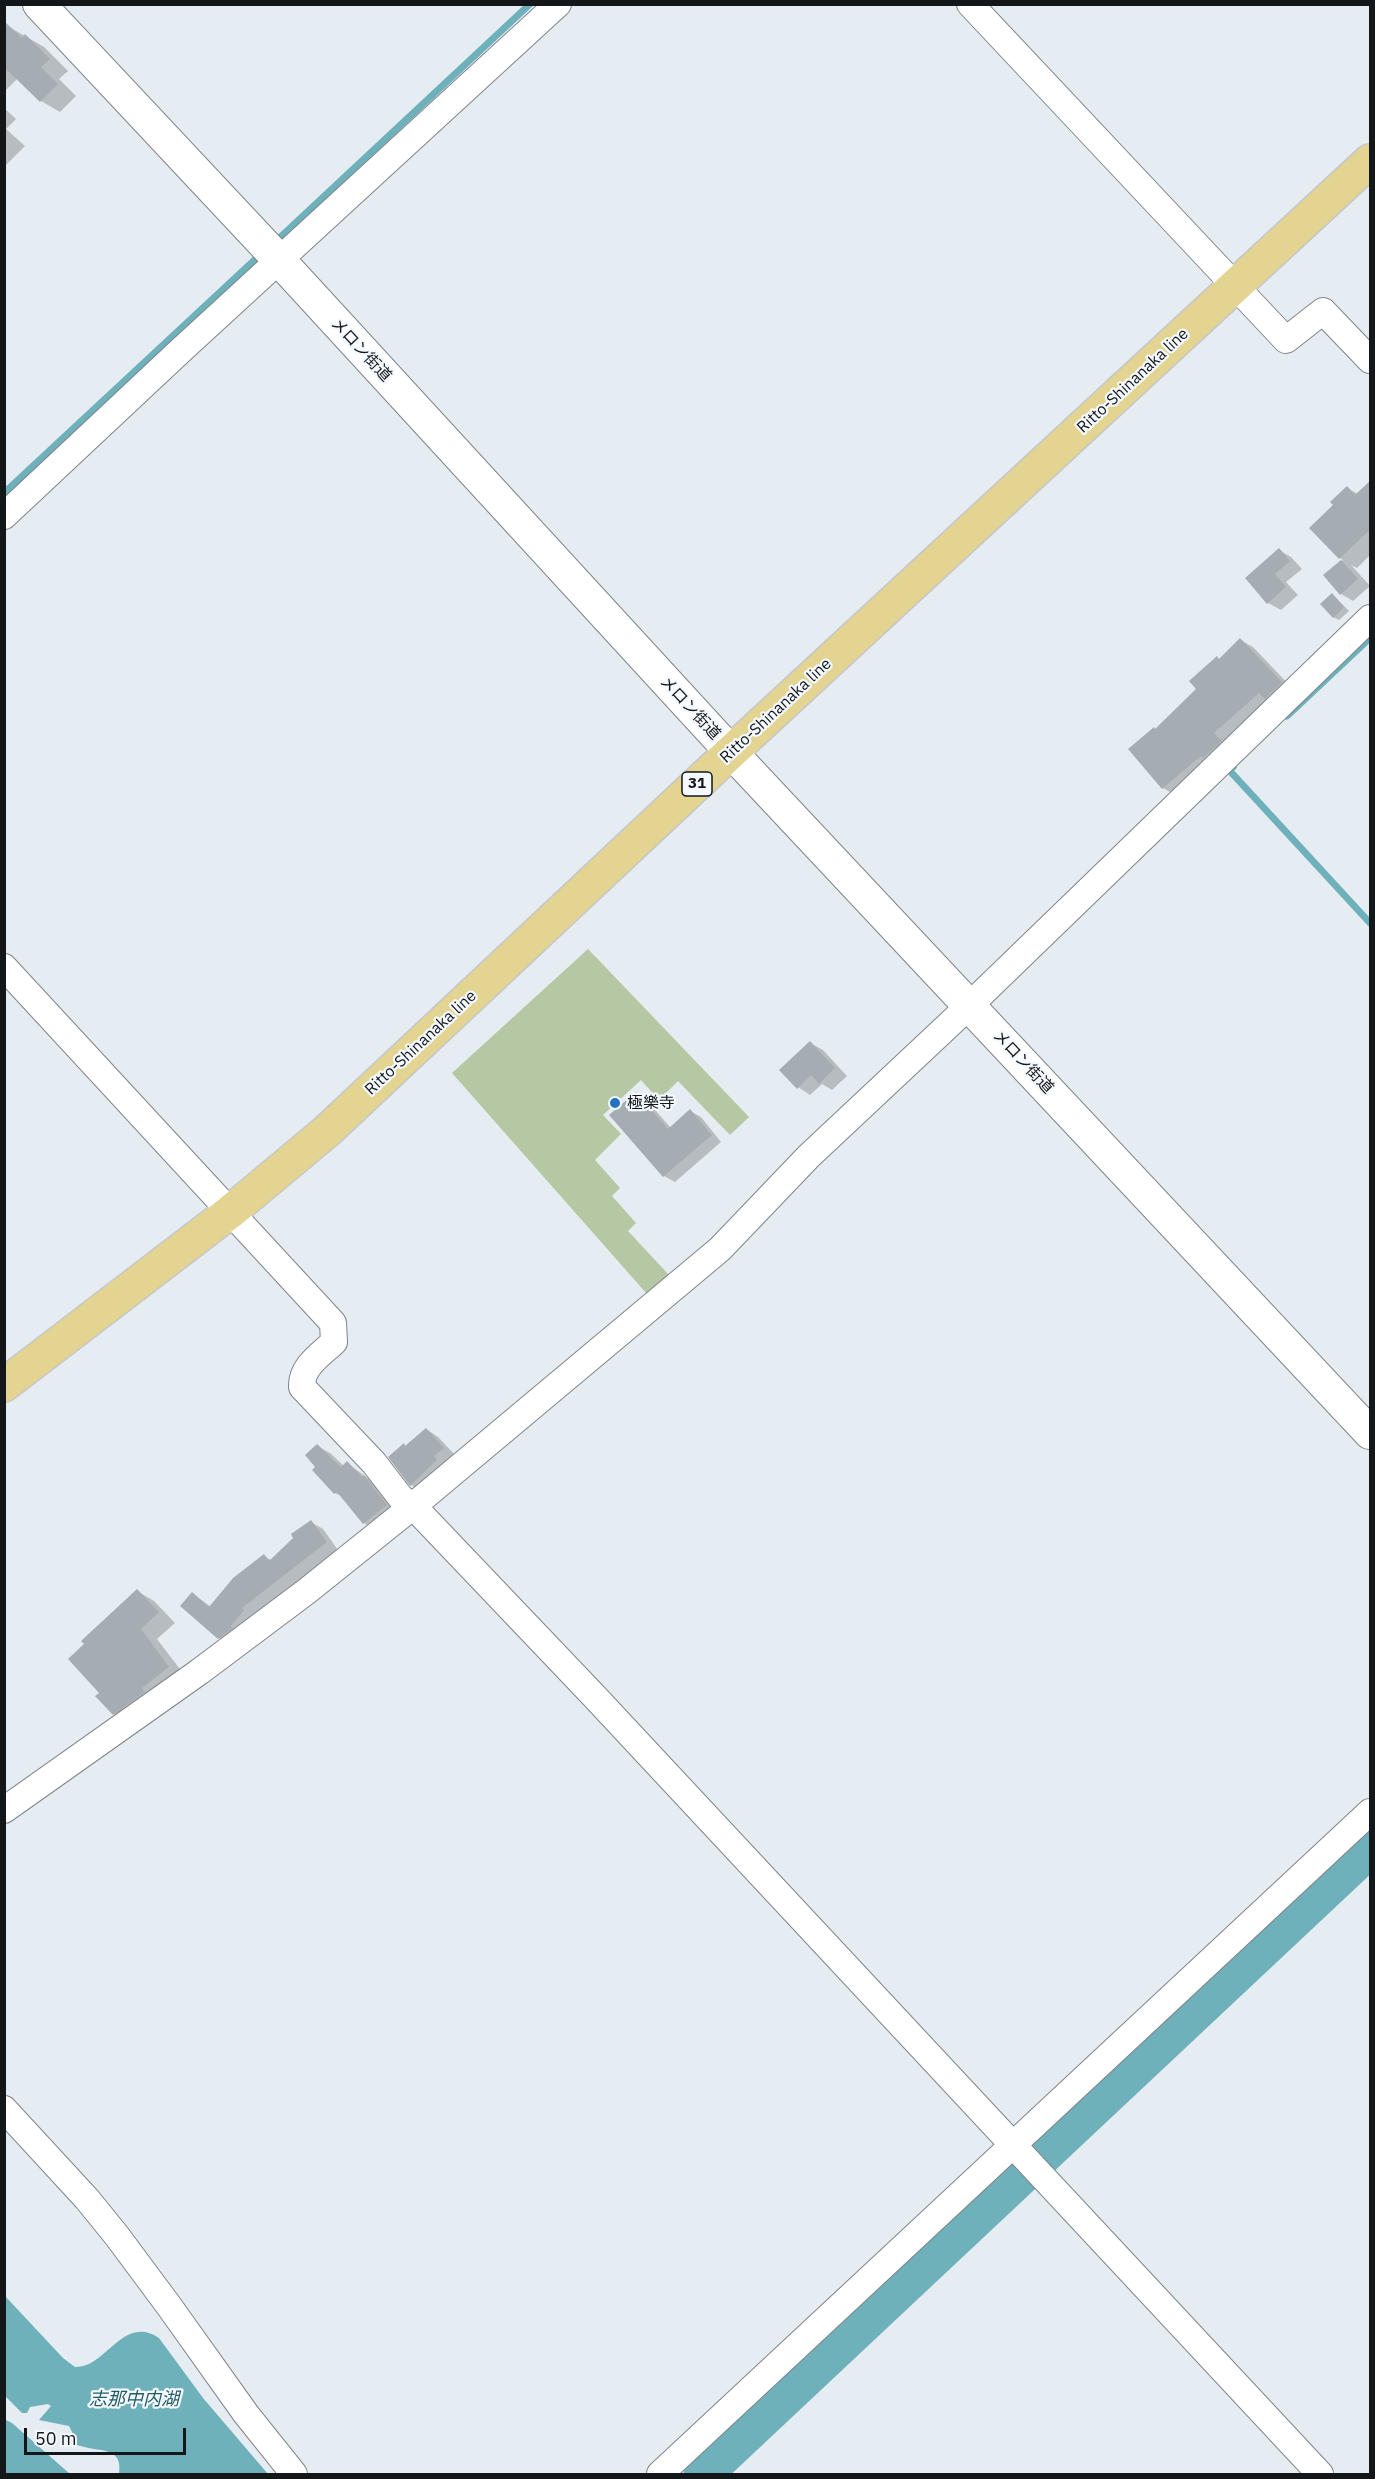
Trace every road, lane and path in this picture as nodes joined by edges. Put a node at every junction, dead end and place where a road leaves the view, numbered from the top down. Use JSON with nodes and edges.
{"nodes":[{"id":1,"x":39,"y":4,"type":"edge"},
{"id":2,"x":558,"y":4,"type":"edge"},
{"id":3,"x":970,"y":4,"type":"edge"},
{"id":4,"x":1371,"y":161,"type":"edge"},
{"id":5,"x":270,"y":251,"type":"junction"},
{"id":6,"x":1234,"y":287,"type":"junction"},
{"id":7,"x":1371,"y":360,"type":"edge"},
{"id":8,"x":4,"y":516,"type":"edge"},
{"id":9,"x":1371,"y":618,"type":"edge"},
{"id":10,"x":731,"y":752,"type":"junction"},
{"id":11,"x":4,"y":967,"type":"edge"},
{"id":12,"x":970,"y":1005,"type":"junction"},
{"id":13,"x":230,"y":1212,"type":"junction"},
{"id":14,"x":4,"y":1385,"type":"edge"},
{"id":15,"x":1371,"y":1433,"type":"edge"},
{"id":16,"x":413,"y":1506,"type":"junction"},
{"id":17,"x":4,"y":1810,"type":"edge"},
{"id":18,"x":1371,"y":1812,"type":"edge"},
{"id":19,"x":4,"y":2109,"type":"edge"},
{"id":20,"x":1011,"y":2145,"type":"junction"},
{"id":21,"x":294,"y":2475,"type":"edge"},
{"id":22,"x":660,"y":2475,"type":"edge"},
{"id":23,"x":1320,"y":2475,"type":"edge"}],
"edges":[{"from":1,"to":5,"type":"street","name":"メロン街道"},
{"from":2,"to":5,"type":"street"},
{"from":3,"to":6,"type":"street"},
{"from":4,"to":6,"type":"main road","name":"Ritto-Shinanaka line","number":"31"},
{"from":5,"to":8,"type":"street"},
{"from":5,"to":10,"type":"street","name":"メロン街道"},
{"from":6,"to":7,"type":"street"},
{"from":6,"to":10,"type":"main road","name":"Ritto-Shinanaka line","number":"31"},
{"from":9,"to":12,"type":"street"},
{"from":10,"to":12,"type":"street","name":"メロン街道"},
{"from":10,"to":13,"type":"main road","name":"Ritto-Shinanaka line","number":"31"},
{"from":11,"to":13,"type":"street"},
{"from":12,"to":15,"type":"street","name":"メロン街道"},
{"from":12,"to":16,"type":"street"},
{"from":13,"to":14,"type":"main road","name":"Ritto-Shinanaka line","number":"31"},
{"from":13,"to":16,"type":"street"},
{"from":16,"to":17,"type":"street"},
{"from":16,"to":20,"type":"street"},
{"from":18,"to":20,"type":"street"},
{"from":19,"to":21,"type":"street"},
{"from":20,"to":22,"type":"street"},
{"from":20,"to":23,"type":"street"}]}
